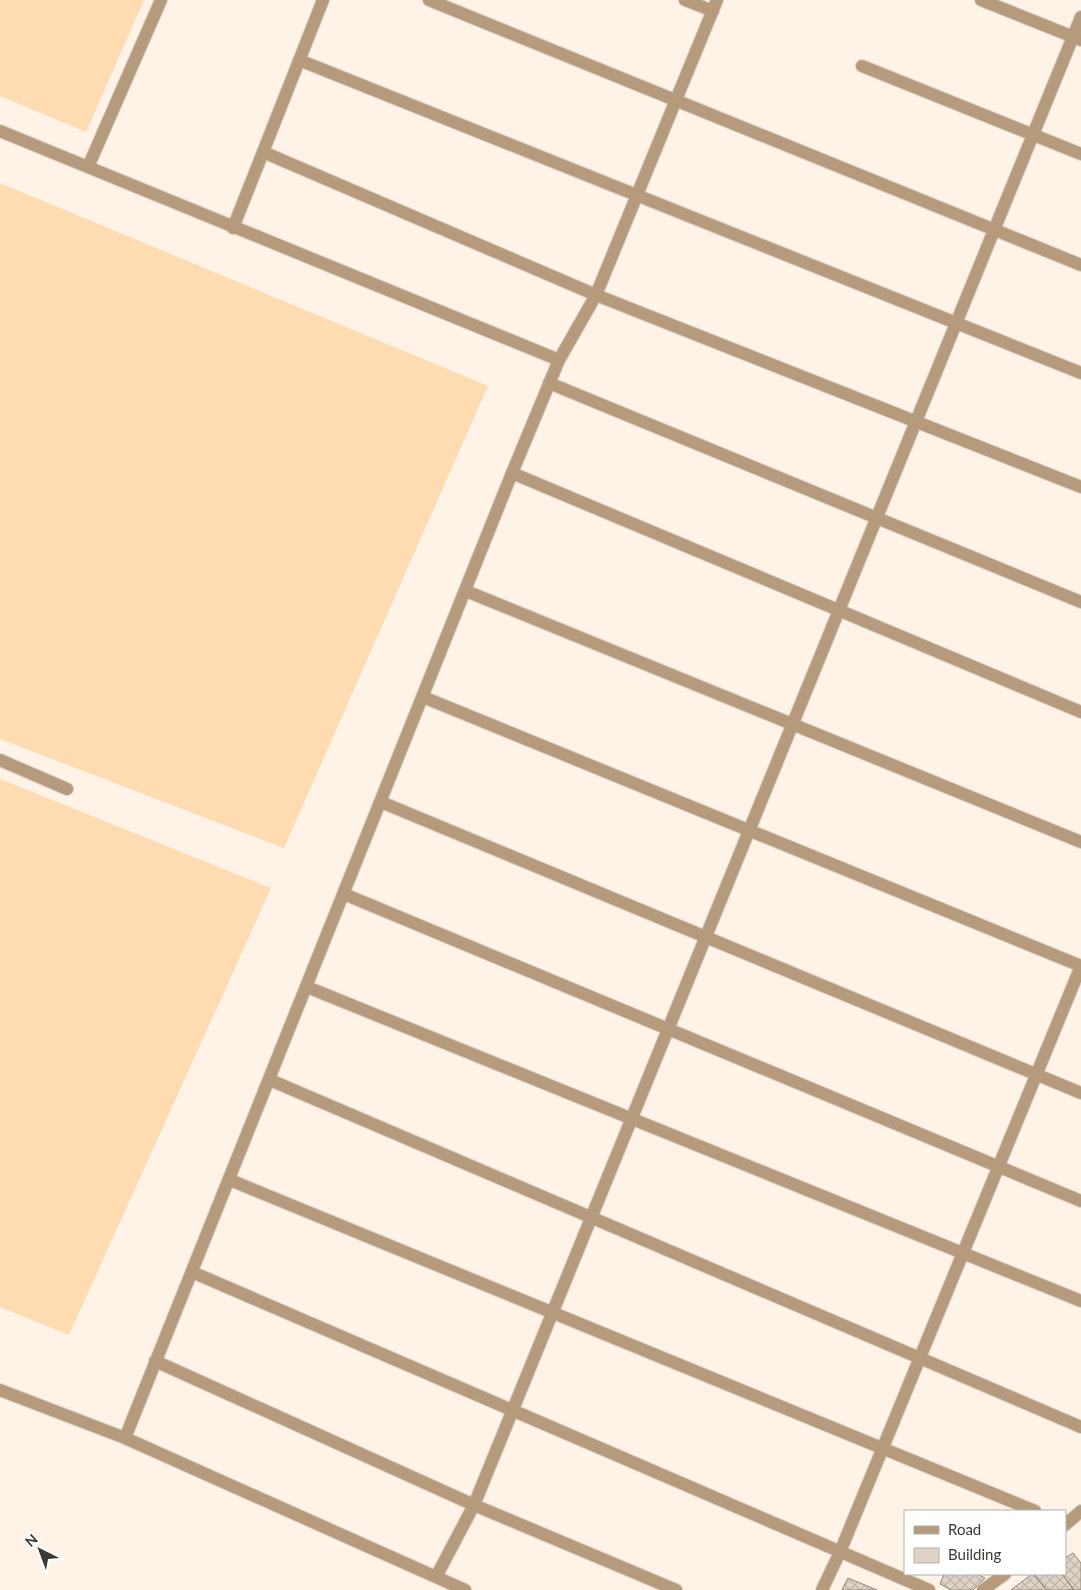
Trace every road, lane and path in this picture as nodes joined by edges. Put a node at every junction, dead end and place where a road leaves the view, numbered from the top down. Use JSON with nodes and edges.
{"nodes":[{"id":1,"x":161,"y":0,"type":"edge"},
{"id":2,"x":323,"y":0,"type":"edge"},
{"id":3,"x":429,"y":0,"type":"edge"},
{"id":4,"x":685,"y":0,"type":"edge"},
{"id":5,"x":981,"y":0,"type":"edge"},
{"id":6,"x":715,"y":6,"type":"edge"},
{"id":7,"x":1081,"y":17,"type":"edge"},
{"id":8,"x":1077,"y":38,"type":"edge"},
{"id":9,"x":299,"y":60,"type":"junction"},
{"id":10,"x":862,"y":66,"type":"dead end"},
{"id":11,"x":676,"y":100,"type":"junction"},
{"id":12,"x":0,"y":131,"type":"edge"},
{"id":13,"x":1033,"y":135,"type":"junction"},
{"id":14,"x":263,"y":152,"type":"junction"},
{"id":15,"x":1081,"y":154,"type":"edge"},
{"id":16,"x":88,"y":167,"type":"junction"},
{"id":17,"x":637,"y":195,"type":"junction"},
{"id":18,"x":233,"y":228,"type":"junction"},
{"id":19,"x":994,"y":230,"type":"junction"},
{"id":20,"x":1081,"y":265,"type":"edge"},
{"id":21,"x":596,"y":295,"type":"junction"},
{"id":22,"x":956,"y":323,"type":"junction"},
{"id":23,"x":559,"y":360,"type":"junction"},
{"id":24,"x":1081,"y":374,"type":"edge"},
{"id":25,"x":549,"y":383,"type":"junction"},
{"id":26,"x":916,"y":422,"type":"junction"},
{"id":27,"x":512,"y":473,"type":"junction"},
{"id":28,"x":1081,"y":487,"type":"edge"},
{"id":29,"x":877,"y":519,"type":"junction"},
{"id":30,"x":466,"y":591,"type":"junction"},
{"id":31,"x":1081,"y":602,"type":"edge"},
{"id":32,"x":839,"y":611,"type":"junction"},
{"id":33,"x":423,"y":696,"type":"junction"},
{"id":34,"x":1081,"y":712,"type":"edge"},
{"id":35,"x":792,"y":725,"type":"junction"},
{"id":36,"x":0,"y":760,"type":"edge"},
{"id":37,"x":67,"y":789,"type":"dead end"},
{"id":38,"x":381,"y":802,"type":"junction"},
{"id":39,"x":749,"y":831,"type":"junction"},
{"id":40,"x":1081,"y":842,"type":"edge"},
{"id":41,"x":344,"y":894,"type":"junction"},
{"id":42,"x":705,"y":938,"type":"junction"},
{"id":43,"x":1081,"y":966,"type":"edge"},
{"id":44,"x":307,"y":987,"type":"junction"},
{"id":45,"x":668,"y":1030,"type":"junction"},
{"id":46,"x":1036,"y":1074,"type":"junction"},
{"id":47,"x":270,"y":1080,"type":"junction"},
{"id":48,"x":1081,"y":1093,"type":"edge"},
{"id":49,"x":631,"y":1120,"type":"junction"},
{"id":50,"x":998,"y":1167,"type":"junction"},
{"id":51,"x":230,"y":1180,"type":"junction"},
{"id":52,"x":1081,"y":1201,"type":"edge"},
{"id":53,"x":592,"y":1218,"type":"junction"},
{"id":54,"x":962,"y":1253,"type":"junction"},
{"id":55,"x":192,"y":1272,"type":"junction"},
{"id":56,"x":1081,"y":1301,"type":"edge"},
{"id":57,"x":552,"y":1314,"type":"junction"},
{"id":58,"x":918,"y":1358,"type":"junction"},
{"id":59,"x":155,"y":1361,"type":"junction"},
{"id":60,"x":0,"y":1390,"type":"edge"},
{"id":61,"x":512,"y":1412,"type":"junction"},
{"id":62,"x":1081,"y":1427,"type":"edge"},
{"id":63,"x":125,"y":1438,"type":"junction"},
{"id":64,"x":882,"y":1449,"type":"junction"},
{"id":65,"x":474,"y":1505,"type":"junction"},
{"id":66,"x":1033,"y":1510,"type":"edge"},
{"id":67,"x":1081,"y":1511,"type":"edge"},
{"id":68,"x":1066,"y":1523,"type":"edge"},
{"id":69,"x":840,"y":1552,"type":"junction"},
{"id":70,"x":1004,"y":1575,"type":"edge"},
{"id":71,"x":436,"y":1577,"type":"junction"},
{"id":72,"x":464,"y":1590,"type":"edge"},
{"id":73,"x":676,"y":1590,"type":"edge"},
{"id":74,"x":822,"y":1590,"type":"edge"},
{"id":75,"x":929,"y":1590,"type":"edge"},
{"id":76,"x":984,"y":1590,"type":"edge"}],
"edges":[{"from":1,"to":16,"type":"street"},
{"from":2,"to":9,"type":"street"},
{"from":3,"to":11,"type":"street"},
{"from":4,"to":6,"type":"street"},
{"from":5,"to":8,"type":"street"},
{"from":6,"to":11,"type":"street"},
{"from":7,"to":8,"type":"street"},
{"from":8,"to":13,"type":"street"},
{"from":9,"to":14,"type":"street"},
{"from":9,"to":17,"type":"street"},
{"from":10,"to":13,"type":"street"},
{"from":11,"to":17,"type":"street"},
{"from":11,"to":19,"type":"street"},
{"from":12,"to":16,"type":"street"},
{"from":13,"to":15,"type":"street"},
{"from":13,"to":19,"type":"street"},
{"from":14,"to":18,"type":"street"},
{"from":14,"to":21,"type":"street"},
{"from":16,"to":18,"type":"street"},
{"from":17,"to":21,"type":"street"},
{"from":17,"to":22,"type":"street"},
{"from":18,"to":23,"type":"street"},
{"from":19,"to":20,"type":"street"},
{"from":19,"to":22,"type":"street"},
{"from":21,"to":23,"type":"street"},
{"from":21,"to":26,"type":"street"},
{"from":22,"to":24,"type":"street"},
{"from":22,"to":26,"type":"street"},
{"from":23,"to":25,"type":"street"},
{"from":25,"to":27,"type":"street"},
{"from":25,"to":29,"type":"street"},
{"from":26,"to":28,"type":"street"},
{"from":26,"to":29,"type":"street"},
{"from":27,"to":30,"type":"street"},
{"from":27,"to":32,"type":"street"},
{"from":29,"to":31,"type":"street"},
{"from":29,"to":32,"type":"street"},
{"from":30,"to":33,"type":"street"},
{"from":30,"to":35,"type":"street"},
{"from":32,"to":34,"type":"street"},
{"from":32,"to":35,"type":"street"},
{"from":33,"to":38,"type":"street"},
{"from":33,"to":39,"type":"street"},
{"from":35,"to":39,"type":"street"},
{"from":35,"to":40,"type":"street"},
{"from":36,"to":37,"type":"street"},
{"from":38,"to":41,"type":"street"},
{"from":38,"to":42,"type":"street"},
{"from":39,"to":42,"type":"street"},
{"from":39,"to":43,"type":"street"},
{"from":41,"to":44,"type":"street"},
{"from":41,"to":45,"type":"street"},
{"from":42,"to":45,"type":"street"},
{"from":42,"to":46,"type":"street"},
{"from":43,"to":46,"type":"street"},
{"from":44,"to":47,"type":"street"},
{"from":44,"to":49,"type":"street"},
{"from":45,"to":49,"type":"street"},
{"from":45,"to":50,"type":"street"},
{"from":46,"to":48,"type":"street"},
{"from":46,"to":50,"type":"street"},
{"from":47,"to":51,"type":"street"},
{"from":47,"to":53,"type":"street"},
{"from":49,"to":53,"type":"street"},
{"from":49,"to":54,"type":"street"},
{"from":50,"to":52,"type":"street"},
{"from":50,"to":54,"type":"street"},
{"from":51,"to":55,"type":"street"},
{"from":51,"to":57,"type":"street"},
{"from":53,"to":57,"type":"street"},
{"from":53,"to":58,"type":"street"},
{"from":54,"to":56,"type":"street"},
{"from":54,"to":58,"type":"street"},
{"from":55,"to":59,"type":"street"},
{"from":55,"to":61,"type":"street"},
{"from":57,"to":61,"type":"street"},
{"from":57,"to":64,"type":"street"},
{"from":58,"to":62,"type":"street"},
{"from":58,"to":64,"type":"street"},
{"from":59,"to":63,"type":"street"},
{"from":59,"to":65,"type":"street"},
{"from":60,"to":63,"type":"street"},
{"from":61,"to":65,"type":"street"},
{"from":61,"to":69,"type":"street"},
{"from":63,"to":71,"type":"street"},
{"from":64,"to":66,"type":"street"},
{"from":64,"to":69,"type":"street"},
{"from":65,"to":71,"type":"street"},
{"from":65,"to":73,"type":"street"},
{"from":67,"to":68,"type":"street"},
{"from":69,"to":74,"type":"street"},
{"from":69,"to":75,"type":"street"},
{"from":70,"to":76,"type":"street"},
{"from":71,"to":72,"type":"street"}]}
